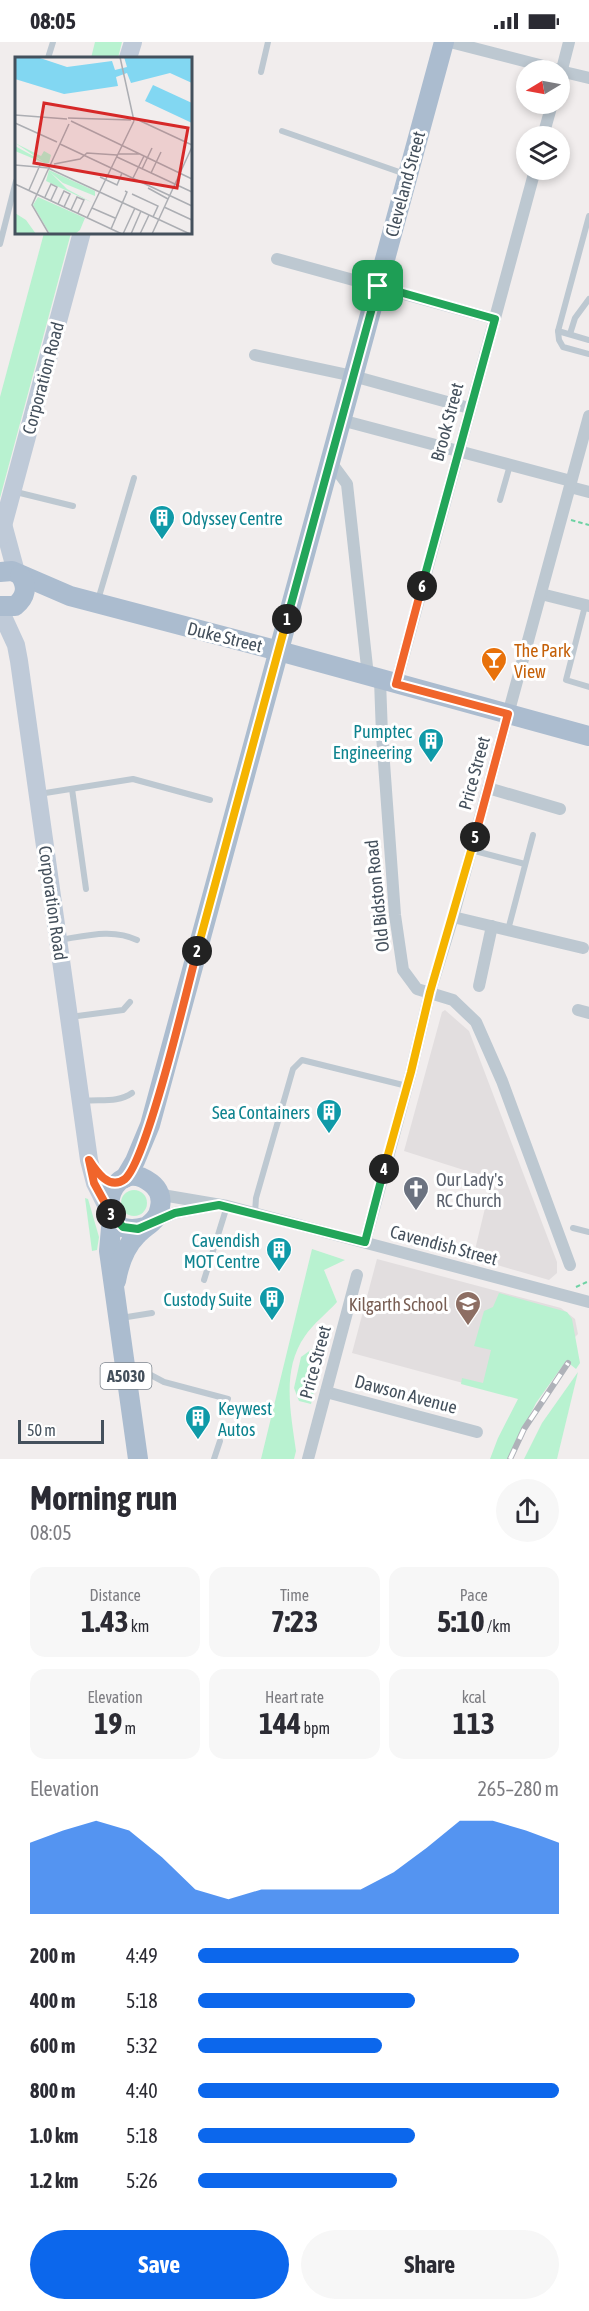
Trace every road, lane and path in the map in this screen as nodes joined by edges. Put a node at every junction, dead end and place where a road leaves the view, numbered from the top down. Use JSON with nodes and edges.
{"nodes":[{"id":1,"x":53,"y":42,"type":"edge"},
{"id":2,"x":133,"y":42,"type":"edge"},
{"id":3,"x":268,"y":42,"type":"edge"},
{"id":4,"x":444,"y":42,"type":"edge"},
{"id":5,"x":450,"y":42,"type":"edge"},
{"id":6,"x":569,"y":42,"type":"edge"},
{"id":7,"x":48,"y":57,"type":"edge"},
{"id":8,"x":128,"y":57,"type":"edge"},
{"id":9,"x":516,"y":60,"type":"edge"},
{"id":10,"x":564,"y":60,"type":"edge"},
{"id":11,"x":261,"y":72,"type":"dead end"},
{"id":12,"x":570,"y":74,"type":"edge"},
{"id":13,"x":589,"y":78,"type":"edge"},
{"id":14,"x":282,"y":131,"type":"dead end"},
{"id":15,"x":408,"y":175,"type":"junction"},
{"id":16,"x":532,"y":180,"type":"edge"},
{"id":17,"x":15,"y":185,"type":"edge"},
{"id":18,"x":589,"y":216,"type":"edge"},
{"id":19,"x":81,"y":234,"type":"edge"},
{"id":20,"x":0,"y":244,"type":"edge"},
{"id":21,"x":277,"y":259,"type":"dead end"},
{"id":22,"x":378,"y":286,"type":"junction"},
{"id":23,"x":589,"y":299,"type":"edge"},
{"id":24,"x":495,"y":319,"type":"junction"},
{"id":25,"x":558,"y":331,"type":"junction"},
{"id":26,"x":570,"y":334,"type":"junction"},
{"id":27,"x":589,"y":340,"type":"edge"},
{"id":28,"x":589,"y":354,"type":"edge"},
{"id":29,"x":255,"y":355,"type":"dead end"},
{"id":30,"x":353,"y":376,"type":"junction"},
{"id":31,"x":469,"y":408,"type":"junction"},
{"id":32,"x":589,"y":417,"type":"edge"},
{"id":33,"x":341,"y":420,"type":"junction"},
{"id":34,"x":458,"y":450,"type":"junction"},
{"id":35,"x":330,"y":461,"type":"junction"},
{"id":36,"x":510,"y":465,"type":"junction"},
{"id":37,"x":134,"y":478,"type":"dead end"},
{"id":38,"x":571,"y":484,"type":"junction"},
{"id":39,"x":12,"y":491,"type":"junction"},
{"id":40,"x":589,"y":492,"type":"edge"},
{"id":41,"x":500,"y":500,"type":"dead end"},
{"id":42,"x":73,"y":506,"type":"dead end"},
{"id":43,"x":562,"y":518,"type":"junction"},
{"id":44,"x":589,"y":525,"type":"edge"},
{"id":45,"x":2,"y":530,"type":"edge"},
{"id":46,"x":12,"y":573,"type":"edge"},
{"id":47,"x":541,"y":594,"type":"junction"},
{"id":48,"x":70,"y":596,"type":"junction"},
{"id":49,"x":22,"y":600,"type":"junction"},
{"id":50,"x":98,"y":604,"type":"junction"},
{"id":51,"x":587,"y":606,"type":"edge"},
{"id":52,"x":0,"y":608,"type":"edge"},
{"id":53,"x":16,"y":645,"type":"junction"},
{"id":54,"x":279,"y":651,"type":"junction"},
{"id":55,"x":381,"y":680,"type":"junction"},
{"id":56,"x":589,"y":687,"type":"edge"},
{"id":57,"x":508,"y":714,"type":"junction"},
{"id":58,"x":589,"y":736,"type":"edge"},
{"id":59,"x":488,"y":788,"type":"junction"},
{"id":60,"x":72,"y":789,"type":"junction"},
{"id":61,"x":38,"y":794,"type":"junction"},
{"id":62,"x":210,"y":800,"type":"dead end"},
{"id":63,"x":560,"y":809,"type":"dead end"},
{"id":64,"x":533,"y":835,"type":"dead end"},
{"id":65,"x":471,"y":850,"type":"junction"},
{"id":66,"x":525,"y":864,"type":"junction"},
{"id":67,"x":86,"y":889,"type":"dead end"},
{"id":68,"x":453,"y":917,"type":"junction"},
{"id":69,"x":492,"y":926,"type":"junction"},
{"id":70,"x":508,"y":930,"type":"junction"},
{"id":71,"x":59,"y":940,"type":"junction"},
{"id":72,"x":137,"y":940,"type":"dead end"},
{"id":73,"x":583,"y":948,"type":"dead end"},
{"id":74,"x":478,"y":986,"type":"dead end"},
{"id":75,"x":430,"y":992,"type":"junction"},
{"id":76,"x":130,"y":1002,"type":"dead end"},
{"id":77,"x":69,"y":1017,"type":"junction"},
{"id":78,"x":407,"y":1086,"type":"junction"},
{"id":79,"x":132,"y":1093,"type":"dead end"},
{"id":80,"x":80,"y":1102,"type":"junction"},
{"id":81,"x":150,"y":1125,"type":"junction"},
{"id":82,"x":89,"y":1160,"type":"junction"},
{"id":83,"x":122,"y":1180,"type":"junction"},
{"id":84,"x":157,"y":1189,"type":"junction"},
{"id":85,"x":223,"y":1206,"type":"junction"},
{"id":86,"x":110,"y":1214,"type":"junction"},
{"id":87,"x":255,"y":1214,"type":"junction"},
{"id":88,"x":148,"y":1226,"type":"junction"},
{"id":89,"x":573,"y":1228,"type":"dead end"},
{"id":90,"x":589,"y":1232,"type":"edge"},
{"id":91,"x":365,"y":1242,"type":"junction"},
{"id":92,"x":570,"y":1265,"type":"dead end"},
{"id":93,"x":357,"y":1275,"type":"dead end"},
{"id":94,"x":204,"y":1280,"type":"dead end"},
{"id":95,"x":114,"y":1292,"type":"junction"},
{"id":96,"x":589,"y":1302,"type":"edge"},
{"id":97,"x":153,"y":1313,"type":"dead end"},
{"id":98,"x":117,"y":1319,"type":"junction"},
{"id":99,"x":126,"y":1375,"type":"junction"},
{"id":100,"x":326,"y":1392,"type":"junction"},
{"id":101,"x":228,"y":1399,"type":"dead end"},
{"id":102,"x":477,"y":1432,"type":"dead end"},
{"id":103,"x":220,"y":1441,"type":"dead end"},
{"id":104,"x":138,"y":1459,"type":"edge"},
{"id":105,"x":214,"y":1459,"type":"edge"},
{"id":106,"x":308,"y":1459,"type":"edge"}],
"edges":[{"from":1,"to":7,"type":"lane"},
{"from":2,"to":8,"type":"main road"},
{"from":3,"to":11,"type":"lane"},
{"from":4,"to":15,"type":"main road","name":"Cleveland Street"},
{"from":5,"to":9,"type":"street"},
{"from":6,"to":10,"type":"street"},
{"from":12,"to":13,"type":"street"},
{"from":14,"to":15,"type":"lane"},
{"from":15,"to":22,"type":"main road","name":"Cleveland Street"},
{"from":16,"to":24,"type":"street","name":"Brook Street"},
{"from":17,"to":20,"type":"lane"},
{"from":18,"to":25,"type":"lane"},
{"from":19,"to":39,"type":"main road","name":"Corporation Road"},
{"from":21,"to":22,"type":"street"},
{"from":22,"to":24,"type":"street"},
{"from":22,"to":30,"type":"main road","name":"Cleveland Street"},
{"from":23,"to":26,"type":"lane"},
{"from":24,"to":31,"type":"street","name":"Brook Street"},
{"from":25,"to":26,"type":"lane"},
{"from":25,"to":28,"type":"lane"},
{"from":26,"to":27,"type":"lane"},
{"from":29,"to":30,"type":"street"},
{"from":30,"to":31,"type":"street"},
{"from":30,"to":33,"type":"main road","name":"Cleveland Street"},
{"from":31,"to":34,"type":"street","name":"Brook Street"},
{"from":32,"to":38,"type":"street","name":"Price Street"},
{"from":33,"to":34,"type":"street"},
{"from":33,"to":35,"type":"main road","name":"Cleveland Street"},
{"from":34,"to":36,"type":"street"},
{"from":34,"to":55,"type":"street","name":"Brook Street"},
{"from":35,"to":54,"type":"main road","name":"Cleveland Street"},
{"from":35,"to":55,"type":"street","name":"Old Bidston Road"},
{"from":36,"to":38,"type":"street"},
{"from":36,"to":41,"type":"lane"},
{"from":37,"to":50,"type":"lane"},
{"from":38,"to":40,"type":"street"},
{"from":38,"to":43,"type":"street","name":"Price Street"},
{"from":39,"to":42,"type":"lane"},
{"from":39,"to":45,"type":"main road","name":"Corporation Road"},
{"from":43,"to":44,"type":"path"},
{"from":43,"to":47,"type":"street","name":"Price Street"},
{"from":45,"to":46,"type":"main road","name":"Corporation Road"},
{"from":46,"to":48,"type":"main road","name":"Duke Street"},
{"from":46,"to":49,"type":"main road"},
{"from":47,"to":51,"type":"street"},
{"from":47,"to":57,"type":"street","name":"Price Street"},
{"from":48,"to":49,"type":"main road","name":"Duke Street"},
{"from":48,"to":50,"type":"main road","name":"Duke Street"},
{"from":49,"to":52,"type":"main road","name":"Duke Street"},
{"from":49,"to":53,"type":"main road","name":"Corporation Road"},
{"from":50,"to":54,"type":"main road","name":"Duke Street"},
{"from":51,"to":56,"type":"lane"},
{"from":52,"to":53,"type":"main road","name":"Corporation Road"},
{"from":53,"to":61,"type":"main road","name":"Corporation Road"},
{"from":54,"to":55,"type":"main road","name":"Duke Street"},
{"from":54,"to":81,"type":"main road","name":"Cleveland Street"},
{"from":55,"to":57,"type":"main road","name":"Duke Street"},
{"from":55,"to":75,"type":"street","name":"Old Bidston Road"},
{"from":57,"to":58,"type":"main road","name":"Duke Street"},
{"from":57,"to":59,"type":"street","name":"Price Street"},
{"from":59,"to":63,"type":"street"},
{"from":59,"to":65,"type":"street","name":"Price Street"},
{"from":60,"to":61,"type":"lane"},
{"from":60,"to":62,"type":"lane"},
{"from":60,"to":67,"type":"lane"},
{"from":61,"to":71,"type":"main road","name":"Corporation Road"},
{"from":64,"to":66,"type":"lane"},
{"from":65,"to":66,"type":"lane"},
{"from":65,"to":68,"type":"street","name":"Price Street"},
{"from":66,"to":70,"type":"lane"},
{"from":68,"to":69,"type":"street"},
{"from":68,"to":75,"type":"street","name":"Price Street"},
{"from":69,"to":70,"type":"street"},
{"from":69,"to":74,"type":"street"},
{"from":70,"to":73,"type":"street"},
{"from":71,"to":72,"type":"lane"},
{"from":71,"to":77,"type":"main road","name":"Corporation Road"},
{"from":75,"to":78,"type":"street","name":"Price Street"},
{"from":75,"to":92,"type":"street","name":"Old Bidston Road"},
{"from":76,"to":77,"type":"lane"},
{"from":77,"to":80,"type":"main road","name":"Corporation Road"},
{"from":78,"to":87,"type":"lane"},
{"from":78,"to":91,"type":"street","name":"Price Street"},
{"from":79,"to":80,"type":"lane"},
{"from":80,"to":82,"type":"main road","name":"Corporation Road"},
{"from":81,"to":83,"type":"main road","name":"Cleveland Street"},
{"from":81,"to":84,"type":"main road","name":"Cleveland Street"},
{"from":82,"to":83,"type":"main road"},
{"from":82,"to":86,"type":"main road","name":"Corporation Road"},
{"from":83,"to":84,"type":"main road"},
{"from":83,"to":86,"type":"main road"},
{"from":84,"to":85,"type":"street","name":"Cavendish Street"},
{"from":84,"to":88,"type":"main road"},
{"from":85,"to":87,"type":"street","name":"Cavendish Street"},
{"from":85,"to":88,"type":"street","name":"Cavendish Street"},
{"from":85,"to":94,"type":"lane"},
{"from":86,"to":88,"type":"main road"},
{"from":86,"to":95,"type":"main road","number":"A5030"},
{"from":87,"to":91,"type":"street","name":"Cavendish Street"},
{"from":88,"to":95,"type":"main road","number":"A5030"},
{"from":89,"to":90,"type":"lane"},
{"from":91,"to":96,"type":"street","name":"Cavendish Street"},
{"from":93,"to":100,"type":"street","name":"Price Street"},
{"from":95,"to":98,"type":"main road","number":"A5030"},
{"from":97,"to":98,"type":"lane"},
{"from":98,"to":99,"type":"main road","number":"A5030"},
{"from":99,"to":101,"type":"lane"},
{"from":99,"to":104,"type":"main road","number":"A5030"},
{"from":100,"to":102,"type":"street","name":"Dawson Avenue"},
{"from":100,"to":106,"type":"street","name":"Price Street"},
{"from":103,"to":105,"type":"lane"}]}
